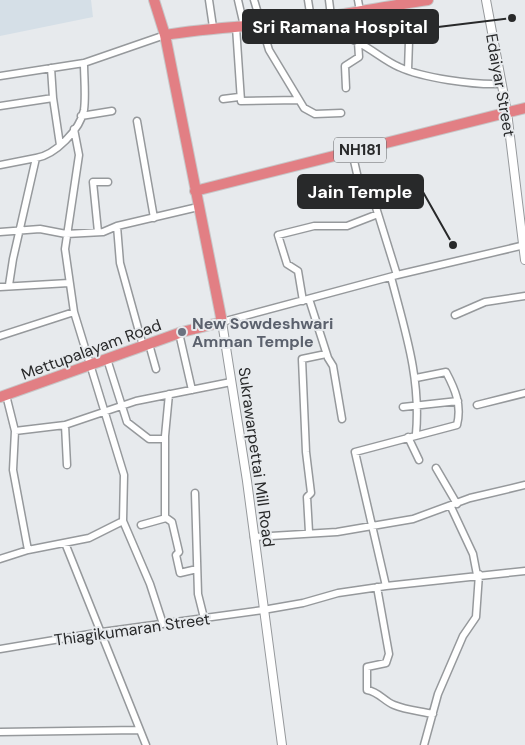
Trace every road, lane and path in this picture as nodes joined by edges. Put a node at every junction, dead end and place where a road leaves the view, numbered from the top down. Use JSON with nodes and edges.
{"nodes":[{"id":1,"x":154,"y":0,"type":"edge"},
{"id":2,"x":209,"y":0,"type":"edge"},
{"id":3,"x":238,"y":0,"type":"edge"},
{"id":4,"x":254,"y":0,"type":"edge"},
{"id":5,"x":308,"y":0,"type":"edge"},
{"id":6,"x":329,"y":0,"type":"edge"},
{"id":7,"x":358,"y":0,"type":"edge"},
{"id":8,"x":426,"y":0,"type":"edge"},
{"id":9,"x":486,"y":0,"type":"edge"},
{"id":10,"x":387,"y":3,"type":"edge"},
{"id":11,"x":360,"y":11,"type":"junction"},
{"id":12,"x":331,"y":16,"type":"junction"},
{"id":13,"x":311,"y":19,"type":"junction"},
{"id":14,"x":260,"y":24,"type":"junction"},
{"id":15,"x":213,"y":27,"type":"junction"},
{"id":16,"x":240,"y":27,"type":"junction"},
{"id":17,"x":165,"y":35,"type":"junction"},
{"id":18,"x":409,"y":41,"type":"dead end"},
{"id":19,"x":358,"y":42,"type":"junction"},
{"id":20,"x":84,"y":63,"type":"junction"},
{"id":21,"x":51,"y":68,"type":"junction"},
{"id":22,"x":408,"y":70,"type":"junction"},
{"id":23,"x":0,"y":76,"type":"edge"},
{"id":24,"x":500,"y":84,"type":"junction"},
{"id":25,"x":346,"y":88,"type":"dead end"},
{"id":26,"x":239,"y":97,"type":"junction"},
{"id":27,"x":53,"y":98,"type":"junction"},
{"id":28,"x":223,"y":99,"type":"dead end"},
{"id":29,"x":299,"y":100,"type":"junction"},
{"id":30,"x":0,"y":106,"type":"edge"},
{"id":31,"x":525,"y":108,"type":"edge"},
{"id":32,"x":112,"y":111,"type":"dead end"},
{"id":33,"x":507,"y":112,"type":"junction"},
{"id":34,"x":341,"y":113,"type":"dead end"},
{"id":35,"x":81,"y":116,"type":"junction"},
{"id":36,"x":137,"y":121,"type":"dead end"},
{"id":37,"x":74,"y":129,"type":"junction"},
{"id":38,"x":60,"y":145,"type":"junction"},
{"id":39,"x":352,"y":152,"type":"junction"},
{"id":40,"x":36,"y":158,"type":"junction"},
{"id":41,"x":0,"y":165,"type":"edge"},
{"id":42,"x":108,"y":182,"type":"dead end"},
{"id":43,"x":195,"y":190,"type":"junction"},
{"id":44,"x":198,"y":207,"type":"junction"},
{"id":45,"x":378,"y":214,"type":"junction"},
{"id":46,"x":154,"y":218,"type":"junction"},
{"id":47,"x":117,"y":226,"type":"junction"},
{"id":48,"x":20,"y":230,"type":"junction"},
{"id":49,"x":0,"y":232,"type":"edge"},
{"id":50,"x":98,"y":232,"type":"junction"},
{"id":51,"x":66,"y":234,"type":"junction"},
{"id":52,"x":524,"y":245,"type":"edge"},
{"id":53,"x":525,"y":260,"type":"edge"},
{"id":54,"x":394,"y":276,"type":"junction"},
{"id":55,"x":69,"y":283,"type":"junction"},
{"id":56,"x":9,"y":286,"type":"junction"},
{"id":57,"x":0,"y":287,"type":"edge"},
{"id":58,"x":525,"y":296,"type":"edge"},
{"id":59,"x":306,"y":300,"type":"junction"},
{"id":60,"x":74,"y":312,"type":"junction"},
{"id":61,"x":455,"y":315,"type":"dead end"},
{"id":62,"x":222,"y":322,"type":"junction"},
{"id":63,"x":179,"y":333,"type":"junction"},
{"id":64,"x":0,"y":336,"type":"edge"},
{"id":65,"x":146,"y":345,"type":"junction"},
{"id":66,"x":326,"y":354,"type":"junction"},
{"id":67,"x":107,"y":359,"type":"junction"},
{"id":68,"x":91,"y":365,"type":"junction"},
{"id":69,"x":156,"y":369,"type":"dead end"},
{"id":70,"x":416,"y":378,"type":"junction"},
{"id":71,"x":232,"y":382,"type":"junction"},
{"id":72,"x":192,"y":390,"type":"junction"},
{"id":73,"x":525,"y":393,"type":"edge"},
{"id":74,"x":169,"y":394,"type":"junction"},
{"id":75,"x":3,"y":396,"type":"edge"},
{"id":76,"x":458,"y":402,"type":"junction"},
{"id":77,"x":120,"y":405,"type":"junction"},
{"id":78,"x":477,"y":405,"type":"dead end"},
{"id":79,"x":403,"y":407,"type":"dead end"},
{"id":80,"x":419,"y":407,"type":"junction"},
{"id":81,"x":104,"y":410,"type":"junction"},
{"id":82,"x":342,"y":419,"type":"dead end"},
{"id":83,"x":65,"y":425,"type":"junction"},
{"id":84,"x":15,"y":431,"type":"junction"},
{"id":85,"x":416,"y":434,"type":"junction"},
{"id":86,"x":408,"y":436,"type":"junction"},
{"id":87,"x":165,"y":439,"type":"junction"},
{"id":88,"x":419,"y":460,"type":"dead end"},
{"id":89,"x":67,"y":465,"type":"dead end"},
{"id":90,"x":436,"y":468,"type":"dead end"},
{"id":91,"x":525,"y":485,"type":"edge"},
{"id":92,"x":194,"y":493,"type":"dead end"},
{"id":93,"x":454,"y":506,"type":"junction"},
{"id":94,"x":166,"y":518,"type":"junction"},
{"id":95,"x":123,"y":521,"type":"junction"},
{"id":96,"x":140,"y":525,"type":"dead end"},
{"id":97,"x":372,"y":527,"type":"junction"},
{"id":98,"x":309,"y":532,"type":"junction"},
{"id":99,"x":254,"y":538,"type":"junction"},
{"id":100,"x":65,"y":543,"type":"junction"},
{"id":101,"x":28,"y":550,"type":"junction"},
{"id":102,"x":0,"y":559,"type":"edge"},
{"id":103,"x":197,"y":569,"type":"junction"},
{"id":104,"x":525,"y":571,"type":"edge"},
{"id":105,"x":478,"y":574,"type":"junction"},
{"id":106,"x":386,"y":586,"type":"junction"},
{"id":107,"x":377,"y":587,"type":"junction"},
{"id":108,"x":263,"y":610,"type":"junction"},
{"id":109,"x":204,"y":618,"type":"junction"},
{"id":110,"x":163,"y":624,"type":"junction"},
{"id":111,"x":102,"y":632,"type":"junction"},
{"id":112,"x":0,"y":649,"type":"edge"},
{"id":113,"x":433,"y":714,"type":"junction"},
{"id":114,"x":140,"y":730,"type":"junction"},
{"id":115,"x":0,"y":732,"type":"edge"},
{"id":116,"x":146,"y":745,"type":"edge"},
{"id":117,"x":282,"y":745,"type":"edge"},
{"id":118,"x":424,"y":745,"type":"edge"}],
"edges":[{"from":1,"to":17,"type":"highway","name":"Sukrawarpettai Mill Road"},
{"from":2,"to":15,"type":"street"},
{"from":3,"to":16,"type":"street"},
{"from":4,"to":14,"type":"street"},
{"from":5,"to":13,"type":"street"},
{"from":6,"to":12,"type":"street"},
{"from":7,"to":11,"type":"street"},
{"from":8,"to":10,"type":"highway"},
{"from":9,"to":24,"type":"street","name":"Edaiyar Street"},
{"from":10,"to":11,"type":"highway"},
{"from":11,"to":12,"type":"highway"},
{"from":12,"to":13,"type":"highway"},
{"from":13,"to":14,"type":"highway"},
{"from":13,"to":19,"type":"street"},
{"from":14,"to":16,"type":"highway"},
{"from":14,"to":29,"type":"street"},
{"from":15,"to":16,"type":"highway"},
{"from":15,"to":17,"type":"highway"},
{"from":16,"to":26,"type":"street"},
{"from":17,"to":20,"type":"street"},
{"from":17,"to":43,"type":"highway","name":"Sukrawarpettai Mill Road"},
{"from":18,"to":22,"type":"street"},
{"from":19,"to":22,"type":"street"},
{"from":19,"to":25,"type":"street"},
{"from":20,"to":21,"type":"street"},
{"from":20,"to":35,"type":"street"},
{"from":21,"to":23,"type":"street"},
{"from":21,"to":27,"type":"street"},
{"from":22,"to":24,"type":"street"},
{"from":24,"to":33,"type":"street","name":"Edaiyar Street"},
{"from":26,"to":28,"type":"street"},
{"from":26,"to":29,"type":"street"},
{"from":27,"to":30,"type":"street"},
{"from":27,"to":38,"type":"street"},
{"from":29,"to":34,"type":"street"},
{"from":31,"to":33,"type":"highway","number":"NH181"},
{"from":32,"to":35,"type":"street"},
{"from":33,"to":39,"type":"highway","number":"NH181"},
{"from":33,"to":52,"type":"street","name":"Edaiyar Street"},
{"from":35,"to":37,"type":"street"},
{"from":36,"to":46,"type":"street"},
{"from":37,"to":38,"type":"street"},
{"from":37,"to":51,"type":"street"},
{"from":38,"to":40,"type":"street"},
{"from":39,"to":43,"type":"highway","number":"NH181"},
{"from":39,"to":45,"type":"street"},
{"from":40,"to":41,"type":"street"},
{"from":40,"to":48,"type":"street"},
{"from":42,"to":50,"type":"street"},
{"from":43,"to":44,"type":"highway","name":"Sukrawarpettai Mill Road"},
{"from":44,"to":46,"type":"street"},
{"from":44,"to":62,"type":"highway","name":"Sukrawarpettai Mill Road"},
{"from":45,"to":54,"type":"street"},
{"from":45,"to":59,"type":"street"},
{"from":46,"to":47,"type":"street"},
{"from":47,"to":50,"type":"street"},
{"from":47,"to":65,"type":"street"},
{"from":48,"to":49,"type":"street"},
{"from":48,"to":51,"type":"street"},
{"from":48,"to":56,"type":"street"},
{"from":50,"to":51,"type":"street"},
{"from":51,"to":55,"type":"street"},
{"from":52,"to":53,"type":"street","name":"Edaiyar Street"},
{"from":52,"to":54,"type":"street"},
{"from":54,"to":59,"type":"street"},
{"from":54,"to":70,"type":"street"},
{"from":55,"to":56,"type":"street"},
{"from":55,"to":60,"type":"street"},
{"from":56,"to":57,"type":"street"},
{"from":58,"to":61,"type":"street"},
{"from":59,"to":62,"type":"street"},
{"from":59,"to":66,"type":"street"},
{"from":60,"to":64,"type":"street"},
{"from":60,"to":68,"type":"street"},
{"from":62,"to":63,"type":"highway","name":"Mettupalayam Road"},
{"from":62,"to":71,"type":"street","name":"Sukrawarpettai Mill Road"},
{"from":63,"to":65,"type":"highway","name":"Mettupalayam Road"},
{"from":63,"to":72,"type":"street"},
{"from":65,"to":67,"type":"highway","name":"Mettupalayam Road"},
{"from":65,"to":69,"type":"street"},
{"from":66,"to":82,"type":"street"},
{"from":66,"to":98,"type":"street"},
{"from":67,"to":68,"type":"highway","name":"Mettupalayam Road"},
{"from":67,"to":77,"type":"street"},
{"from":68,"to":75,"type":"highway","name":"Mettupalayam Road"},
{"from":68,"to":81,"type":"street"},
{"from":70,"to":76,"type":"street"},
{"from":70,"to":80,"type":"street"},
{"from":71,"to":72,"type":"street"},
{"from":71,"to":99,"type":"street","name":"Sukrawarpettai Mill Road"},
{"from":72,"to":74,"type":"street"},
{"from":73,"to":78,"type":"street"},
{"from":74,"to":77,"type":"street"},
{"from":74,"to":87,"type":"street"},
{"from":75,"to":84,"type":"street"},
{"from":76,"to":80,"type":"street"},
{"from":76,"to":85,"type":"street"},
{"from":77,"to":81,"type":"street"},
{"from":77,"to":87,"type":"street"},
{"from":79,"to":80,"type":"street"},
{"from":80,"to":85,"type":"street"},
{"from":81,"to":83,"type":"street"},
{"from":81,"to":95,"type":"street"},
{"from":83,"to":84,"type":"street"},
{"from":83,"to":89,"type":"street"},
{"from":84,"to":101,"type":"street"},
{"from":85,"to":86,"type":"street"},
{"from":86,"to":88,"type":"street"},
{"from":86,"to":97,"type":"street"},
{"from":87,"to":94,"type":"street"},
{"from":90,"to":93,"type":"street"},
{"from":91,"to":93,"type":"street"},
{"from":92,"to":103,"type":"street"},
{"from":93,"to":97,"type":"street"},
{"from":93,"to":105,"type":"street"},
{"from":94,"to":96,"type":"street"},
{"from":94,"to":103,"type":"street"},
{"from":95,"to":100,"type":"street"},
{"from":95,"to":110,"type":"street"},
{"from":97,"to":98,"type":"street"},
{"from":97,"to":106,"type":"street"},
{"from":98,"to":99,"type":"street"},
{"from":99,"to":108,"type":"street","name":"Sukrawarpettai Mill Road"},
{"from":100,"to":101,"type":"street"},
{"from":100,"to":111,"type":"street"},
{"from":101,"to":102,"type":"street"},
{"from":103,"to":109,"type":"street"},
{"from":104,"to":105,"type":"street","name":"Thiagikumaran Street"},
{"from":105,"to":106,"type":"street","name":"Thiagikumaran Street"},
{"from":105,"to":113,"type":"street"},
{"from":106,"to":107,"type":"street","name":"Thiagikumaran Street"},
{"from":107,"to":108,"type":"street","name":"Thiagikumaran Street"},
{"from":107,"to":113,"type":"street"},
{"from":108,"to":109,"type":"street","name":"Thiagikumaran Street"},
{"from":108,"to":117,"type":"street","name":"Sukrawarpettai Mill Road"},
{"from":109,"to":110,"type":"street","name":"Thiagikumaran Street"},
{"from":110,"to":111,"type":"street","name":"Thiagikumaran Street"},
{"from":111,"to":112,"type":"street","name":"Thiagikumaran Street"},
{"from":111,"to":114,"type":"street"},
{"from":113,"to":118,"type":"street"},
{"from":114,"to":115,"type":"street"},
{"from":114,"to":116,"type":"street"}]}
